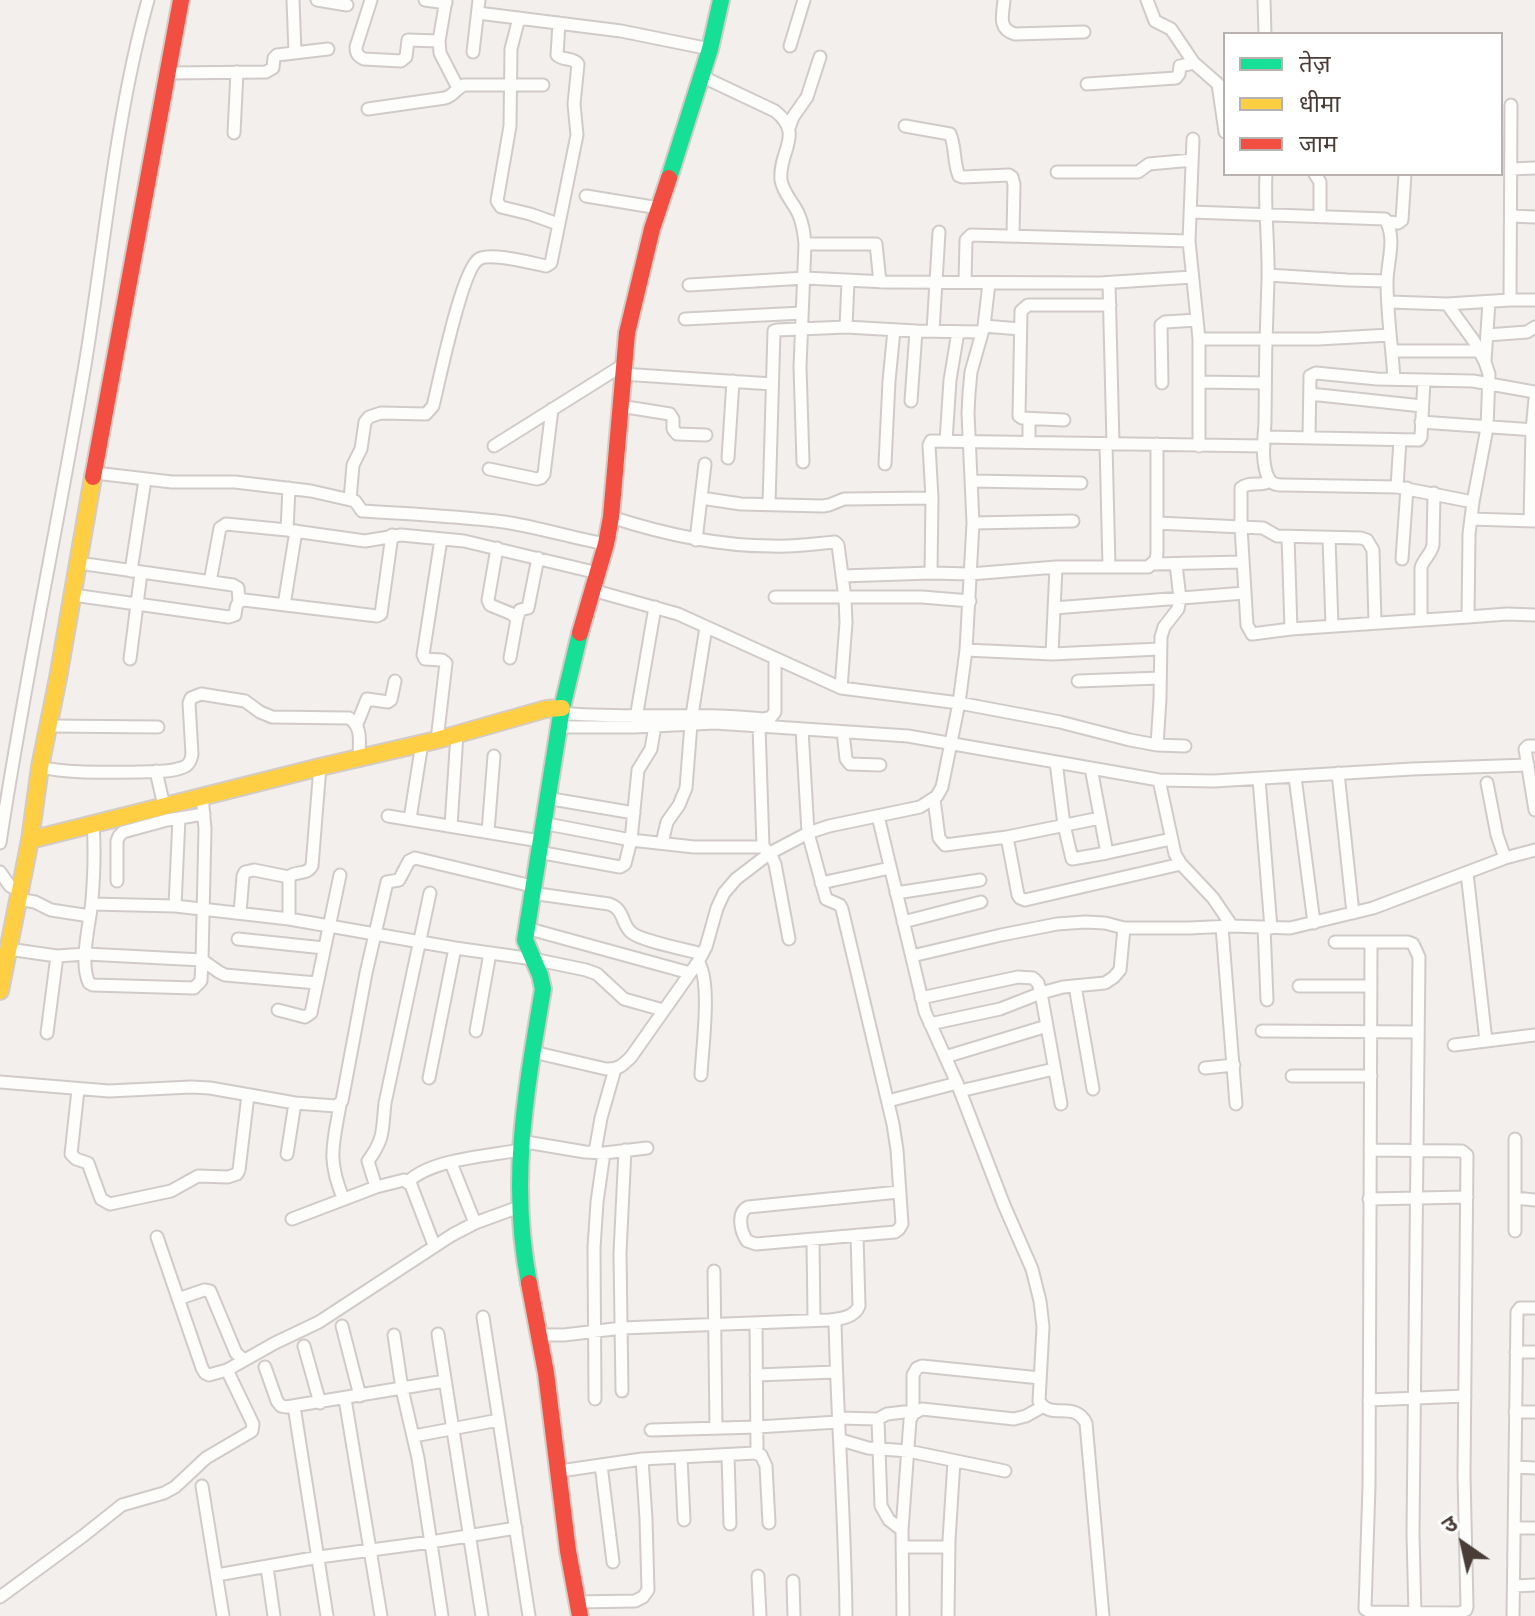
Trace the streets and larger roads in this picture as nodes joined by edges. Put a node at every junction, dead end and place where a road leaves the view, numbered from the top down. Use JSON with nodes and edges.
{"nodes":[{"id":1,"x":148,"y":0,"type":"edge"},
{"id":2,"x":181,"y":0,"type":"edge"},
{"id":3,"x":293,"y":0,"type":"edge"},
{"id":4,"x":317,"y":0,"type":"edge"},
{"id":5,"x":371,"y":0,"type":"edge"},
{"id":6,"x":425,"y":0,"type":"edge"},
{"id":7,"x":721,"y":0,"type":"edge"},
{"id":8,"x":804,"y":0,"type":"edge"},
{"id":9,"x":1004,"y":0,"type":"edge"},
{"id":10,"x":1147,"y":0,"type":"edge"},
{"id":11,"x":1264,"y":0,"type":"edge"},
{"id":12,"x":446,"y":2,"type":"edge"},
{"id":13,"x":347,"y":5,"type":"dead end"},
{"id":14,"x":479,"y":6,"type":"edge"},
{"id":15,"x":519,"y":18,"type":"junction"},
{"id":16,"x":559,"y":23,"type":"junction"},
{"id":17,"x":1084,"y":32,"type":"dead end"},
{"id":18,"x":1265,"y":32,"type":"edge"},
{"id":19,"x":439,"y":41,"type":"junction"},
{"id":20,"x":790,"y":46,"type":"dead end"},
{"id":21,"x":328,"y":49,"type":"dead end"},
{"id":22,"x":710,"y":49,"type":"junction"},
{"id":23,"x":295,"y":52,"type":"junction"},
{"id":24,"x":473,"y":52,"type":"dead end"},
{"id":25,"x":820,"y":57,"type":"dead end"},
{"id":26,"x":1194,"y":63,"type":"junction"},
{"id":27,"x":237,"y":72,"type":"junction"},
{"id":28,"x":168,"y":73,"type":"junction"},
{"id":29,"x":701,"y":76,"type":"junction"},
{"id":30,"x":510,"y":84,"type":"junction"},
{"id":31,"x":1087,"y":84,"type":"dead end"},
{"id":32,"x":543,"y":85,"type":"dead end"},
{"id":33,"x":458,"y":88,"type":"junction"},
{"id":34,"x":1511,"y":105,"type":"dead end"},
{"id":35,"x":368,"y":109,"type":"dead end"},
{"id":36,"x":1223,"y":118,"type":"edge"},
{"id":37,"x":905,"y":126,"type":"dead end"},
{"id":38,"x":789,"y":128,"type":"junction"},
{"id":39,"x":234,"y":133,"type":"dead end"},
{"id":40,"x":1193,"y":139,"type":"dead end"},
{"id":41,"x":1192,"y":160,"type":"junction"},
{"id":42,"x":1535,"y":168,"type":"edge"},
{"id":43,"x":1511,"y":169,"type":"junction"},
{"id":44,"x":1057,"y":172,"type":"dead end"},
{"id":45,"x":1266,"y":176,"type":"edge"},
{"id":46,"x":1316,"y":176,"type":"edge"},
{"id":47,"x":1405,"y":176,"type":"edge"},
{"id":48,"x":586,"y":196,"type":"dead end"},
{"id":49,"x":659,"y":208,"type":"junction"},
{"id":50,"x":1191,"y":212,"type":"junction"},
{"id":51,"x":1265,"y":216,"type":"junction"},
{"id":52,"x":1511,"y":216,"type":"junction"},
{"id":53,"x":1320,"y":217,"type":"junction"},
{"id":54,"x":1535,"y":217,"type":"edge"},
{"id":55,"x":1388,"y":222,"type":"junction"},
{"id":56,"x":558,"y":224,"type":"junction"},
{"id":57,"x":939,"y":232,"type":"dead end"},
{"id":58,"x":1013,"y":235,"type":"junction"},
{"id":59,"x":1189,"y":241,"type":"junction"},
{"id":60,"x":805,"y":244,"type":"junction"},
{"id":61,"x":1268,"y":275,"type":"junction"},
{"id":62,"x":1192,"y":277,"type":"junction"},
{"id":63,"x":805,"y":278,"type":"junction"},
{"id":64,"x":848,"y":281,"type":"junction"},
{"id":65,"x":1387,"y":281,"type":"junction"},
{"id":66,"x":880,"y":282,"type":"junction"},
{"id":67,"x":935,"y":282,"type":"junction"},
{"id":68,"x":965,"y":282,"type":"junction"},
{"id":69,"x":989,"y":283,"type":"junction"},
{"id":70,"x":1109,"y":283,"type":"junction"},
{"id":71,"x":689,"y":285,"type":"dead end"},
{"id":72,"x":1510,"y":300,"type":"junction"},
{"id":73,"x":1535,"y":300,"type":"edge"},
{"id":74,"x":1389,"y":302,"type":"junction"},
{"id":75,"x":1489,"y":302,"type":"junction"},
{"id":76,"x":1447,"y":304,"type":"junction"},
{"id":77,"x":1110,"y":305,"type":"junction"},
{"id":78,"x":802,"y":313,"type":"junction"},
{"id":79,"x":685,"y":319,"type":"dead end"},
{"id":80,"x":1197,"y":320,"type":"junction"},
{"id":81,"x":846,"y":327,"type":"junction"},
{"id":82,"x":1535,"y":327,"type":"edge"},
{"id":83,"x":802,"y":329,"type":"junction"},
{"id":84,"x":983,"y":329,"type":"junction"},
{"id":85,"x":1020,"y":329,"type":"junction"},
{"id":86,"x":894,"y":330,"type":"junction"},
{"id":87,"x":916,"y":331,"type":"junction"},
{"id":88,"x":933,"y":331,"type":"junction"},
{"id":89,"x":958,"y":332,"type":"junction"},
{"id":90,"x":1390,"y":335,"type":"junction"},
{"id":91,"x":1487,"y":335,"type":"junction"},
{"id":92,"x":1199,"y":339,"type":"junction"},
{"id":93,"x":1265,"y":340,"type":"junction"},
{"id":94,"x":1392,"y":351,"type":"junction"},
{"id":95,"x":1482,"y":356,"type":"junction"},
{"id":96,"x":623,"y":370,"type":"junction"},
{"id":97,"x":1394,"y":379,"type":"junction"},
{"id":98,"x":1424,"y":380,"type":"junction"},
{"id":99,"x":733,"y":381,"type":"junction"},
{"id":100,"x":1200,"y":382,"type":"junction"},
{"id":101,"x":1162,"y":383,"type":"dead end"},
{"id":102,"x":1265,"y":383,"type":"junction"},
{"id":103,"x":1489,"y":383,"type":"junction"},
{"id":104,"x":772,"y":384,"type":"junction"},
{"id":105,"x":1535,"y":392,"type":"edge"},
{"id":106,"x":1310,"y":394,"type":"junction"},
{"id":107,"x":1535,"y":399,"type":"edge"},
{"id":108,"x":911,"y":401,"type":"dead end"},
{"id":109,"x":620,"y":406,"type":"junction"},
{"id":110,"x":1422,"y":406,"type":"junction"},
{"id":111,"x":552,"y":409,"type":"junction"},
{"id":112,"x":1029,"y":419,"type":"junction"},
{"id":113,"x":1064,"y":420,"type":"dead end"},
{"id":114,"x":1421,"y":422,"type":"junction"},
{"id":115,"x":1487,"y":428,"type":"junction"},
{"id":116,"x":1534,"y":430,"type":"edge"},
{"id":117,"x":706,"y":435,"type":"dead end"},
{"id":118,"x":1309,"y":438,"type":"junction"},
{"id":119,"x":1400,"y":440,"type":"junction"},
{"id":120,"x":946,"y":441,"type":"junction"},
{"id":121,"x":1264,"y":441,"type":"junction"},
{"id":122,"x":970,"y":442,"type":"junction"},
{"id":123,"x":1029,"y":442,"type":"junction"},
{"id":124,"x":1110,"y":444,"type":"junction"},
{"id":125,"x":1157,"y":444,"type":"junction"},
{"id":126,"x":494,"y":446,"type":"dead end"},
{"id":127,"x":1199,"y":446,"type":"junction"},
{"id":128,"x":728,"y":458,"type":"dead end"},
{"id":129,"x":803,"y":462,"type":"dead end"},
{"id":130,"x":705,"y":464,"type":"dead end"},
{"id":131,"x":885,"y":464,"type":"dead end"},
{"id":132,"x":489,"y":469,"type":"dead end"},
{"id":133,"x":95,"y":473,"type":"junction"},
{"id":134,"x":145,"y":480,"type":"junction"},
{"id":135,"x":972,"y":481,"type":"junction"},
{"id":136,"x":1270,"y":481,"type":"junction"},
{"id":137,"x":1081,"y":483,"type":"dead end"},
{"id":138,"x":289,"y":488,"type":"junction"},
{"id":139,"x":1402,"y":488,"type":"junction"},
{"id":140,"x":1434,"y":493,"type":"junction"},
{"id":141,"x":701,"y":498,"type":"junction"},
{"id":142,"x":932,"y":498,"type":"junction"},
{"id":143,"x":350,"y":500,"type":"junction"},
{"id":144,"x":1473,"y":502,"type":"junction"},
{"id":145,"x":769,"y":504,"type":"junction"},
{"id":146,"x":611,"y":517,"type":"junction"},
{"id":147,"x":1471,"y":519,"type":"junction"},
{"id":148,"x":1073,"y":521,"type":"dead end"},
{"id":149,"x":1533,"y":521,"type":"edge"},
{"id":150,"x":973,"y":523,"type":"junction"},
{"id":151,"x":1157,"y":523,"type":"junction"},
{"id":152,"x":1241,"y":527,"type":"junction"},
{"id":153,"x":291,"y":530,"type":"junction"},
{"id":154,"x":392,"y":535,"type":"junction"},
{"id":155,"x":1288,"y":537,"type":"junction"},
{"id":156,"x":1329,"y":538,"type":"junction"},
{"id":157,"x":441,"y":539,"type":"junction"},
{"id":158,"x":696,"y":540,"type":"junction"},
{"id":159,"x":606,"y":544,"type":"junction"},
{"id":160,"x":497,"y":548,"type":"junction"},
{"id":161,"x":538,"y":558,"type":"junction"},
{"id":162,"x":1402,"y":559,"type":"dead end"},
{"id":163,"x":1243,"y":562,"type":"junction"},
{"id":164,"x":78,"y":563,"type":"junction"},
{"id":165,"x":1153,"y":564,"type":"junction"},
{"id":166,"x":1176,"y":564,"type":"junction"},
{"id":167,"x":1056,"y":567,"type":"junction"},
{"id":168,"x":1109,"y":567,"type":"junction"},
{"id":169,"x":136,"y":572,"type":"junction"},
{"id":170,"x":598,"y":573,"type":"junction"},
{"id":171,"x":931,"y":573,"type":"junction"},
{"id":172,"x":970,"y":574,"type":"junction"},
{"id":173,"x":842,"y":576,"type":"junction"},
{"id":174,"x":210,"y":582,"type":"junction"},
{"id":175,"x":592,"y":590,"type":"junction"},
{"id":176,"x":1245,"y":593,"type":"junction"},
{"id":177,"x":73,"y":595,"type":"junction"},
{"id":178,"x":775,"y":597,"type":"dead end"},
{"id":179,"x":845,"y":598,"type":"junction"},
{"id":180,"x":1180,"y":599,"type":"junction"},
{"id":181,"x":239,"y":601,"type":"junction"},
{"id":182,"x":970,"y":601,"type":"junction"},
{"id":183,"x":137,"y":604,"type":"junction"},
{"id":184,"x":284,"y":605,"type":"junction"},
{"id":185,"x":655,"y":607,"type":"junction"},
{"id":186,"x":1054,"y":608,"type":"junction"},
{"id":187,"x":1535,"y":615,"type":"edge"},
{"id":188,"x":1468,"y":617,"type":"junction"},
{"id":189,"x":517,"y":619,"type":"junction"},
{"id":190,"x":1421,"y":620,"type":"junction"},
{"id":191,"x":1375,"y":623,"type":"junction"},
{"id":192,"x":1332,"y":626,"type":"junction"},
{"id":193,"x":706,"y":627,"type":"junction"},
{"id":194,"x":1291,"y":629,"type":"junction"},
{"id":195,"x":1160,"y":649,"type":"junction"},
{"id":196,"x":966,"y":650,"type":"junction"},
{"id":197,"x":1052,"y":654,"type":"junction"},
{"id":198,"x":510,"y":658,"type":"dead end"},
{"id":199,"x":130,"y":659,"type":"dead end"},
{"id":200,"x":775,"y":659,"type":"junction"},
{"id":201,"x":1160,"y":678,"type":"junction"},
{"id":202,"x":395,"y":681,"type":"dead end"},
{"id":203,"x":1078,"y":681,"type":"dead end"},
{"id":204,"x":841,"y":688,"type":"junction"},
{"id":205,"x":959,"y":703,"type":"junction"},
{"id":206,"x":560,"y":717,"type":"junction"},
{"id":207,"x":636,"y":718,"type":"junction"},
{"id":208,"x":691,"y":720,"type":"junction"},
{"id":209,"x":357,"y":724,"type":"junction"},
{"id":210,"x":48,"y":726,"type":"junction"},
{"id":211,"x":655,"y":726,"type":"junction"},
{"id":212,"x":759,"y":726,"type":"junction"},
{"id":213,"x":158,"y":727,"type":"dead end"},
{"id":214,"x":802,"y":729,"type":"junction"},
{"id":215,"x":843,"y":732,"type":"junction"},
{"id":216,"x":457,"y":734,"type":"junction"},
{"id":217,"x":952,"y":735,"type":"junction"},
{"id":218,"x":429,"y":742,"type":"junction"},
{"id":219,"x":1157,"y":745,"type":"junction"},
{"id":220,"x":1185,"y":746,"type":"dead end"},
{"id":221,"x":1529,"y":755,"type":"edge"},
{"id":222,"x":494,"y":756,"type":"dead end"},
{"id":223,"x":359,"y":757,"type":"junction"},
{"id":224,"x":1056,"y":762,"type":"junction"},
{"id":225,"x":880,"y":765,"type":"dead end"},
{"id":226,"x":40,"y":767,"type":"junction"},
{"id":227,"x":320,"y":767,"type":"junction"},
{"id":228,"x":1091,"y":768,"type":"junction"},
{"id":229,"x":156,"y":771,"type":"junction"},
{"id":230,"x":1338,"y":773,"type":"junction"},
{"id":231,"x":1295,"y":777,"type":"junction"},
{"id":232,"x":1259,"y":779,"type":"junction"},
{"id":233,"x":1159,"y":780,"type":"junction"},
{"id":234,"x":1487,"y":783,"type":"dead end"},
{"id":235,"x":202,"y":796,"type":"junction"},
{"id":236,"x":546,"y":798,"type":"junction"},
{"id":237,"x":934,"y":799,"type":"junction"},
{"id":238,"x":164,"y":806,"type":"junction"},
{"id":239,"x":1535,"y":810,"type":"edge"},
{"id":240,"x":634,"y":813,"type":"junction"},
{"id":241,"x":204,"y":814,"type":"junction"},
{"id":242,"x":388,"y":816,"type":"dead end"},
{"id":243,"x":878,"y":816,"type":"junction"},
{"id":244,"x":179,"y":818,"type":"junction"},
{"id":245,"x":1100,"y":818,"type":"junction"},
{"id":246,"x":410,"y":819,"type":"junction"},
{"id":247,"x":93,"y":823,"type":"junction"},
{"id":248,"x":542,"y":823,"type":"junction"},
{"id":249,"x":1064,"y":825,"type":"junction"},
{"id":250,"x":451,"y":826,"type":"junction"},
{"id":251,"x":488,"y":832,"type":"junction"},
{"id":252,"x":808,"y":833,"type":"junction"},
{"id":253,"x":1007,"y":837,"type":"junction"},
{"id":254,"x":1171,"y":839,"type":"junction"},
{"id":255,"x":30,"y":840,"type":"junction"},
{"id":256,"x":631,"y":840,"type":"junction"},
{"id":257,"x":0,"y":843,"type":"edge"},
{"id":258,"x":662,"y":843,"type":"junction"},
{"id":259,"x":539,"y":846,"type":"junction"},
{"id":260,"x":767,"y":850,"type":"junction"},
{"id":261,"x":1535,"y":850,"type":"edge"},
{"id":262,"x":1107,"y":853,"type":"junction"},
{"id":263,"x":1505,"y":858,"type":"junction"},
{"id":264,"x":1181,"y":864,"type":"junction"},
{"id":265,"x":890,"y":868,"type":"junction"},
{"id":266,"x":0,"y":872,"type":"edge"},
{"id":267,"x":1467,"y":873,"type":"junction"},
{"id":268,"x":340,"y":875,"type":"dead end"},
{"id":269,"x":289,"y":877,"type":"junction"},
{"id":270,"x":980,"y":880,"type":"dead end"},
{"id":271,"x":117,"y":881,"type":"dead end"},
{"id":272,"x":821,"y":883,"type":"junction"},
{"id":273,"x":532,"y":889,"type":"junction"},
{"id":274,"x":430,"y":893,"type":"dead end"},
{"id":275,"x":896,"y":893,"type":"junction"},
{"id":276,"x":26,"y":898,"type":"junction"},
{"id":277,"x":981,"y":902,"type":"dead end"},
{"id":278,"x":175,"y":906,"type":"junction"},
{"id":279,"x":203,"y":909,"type":"junction"},
{"id":280,"x":91,"y":910,"type":"junction"},
{"id":281,"x":240,"y":913,"type":"junction"},
{"id":282,"x":1353,"y":913,"type":"junction"},
{"id":283,"x":289,"y":919,"type":"junction"},
{"id":284,"x":903,"y":922,"type":"junction"},
{"id":285,"x":1314,"y":923,"type":"junction"},
{"id":286,"x":329,"y":926,"type":"junction"},
{"id":287,"x":1227,"y":926,"type":"junction"},
{"id":288,"x":526,"y":928,"type":"junction"},
{"id":289,"x":1124,"y":928,"type":"junction"},
{"id":290,"x":1267,"y":928,"type":"junction"},
{"id":291,"x":375,"y":934,"type":"junction"},
{"id":292,"x":238,"y":939,"type":"dead end"},
{"id":293,"x":789,"y":939,"type":"dead end"},
{"id":294,"x":421,"y":942,"type":"junction"},
{"id":295,"x":1335,"y":942,"type":"dead end"},
{"id":296,"x":1371,"y":942,"type":"junction"},
{"id":297,"x":324,"y":948,"type":"junction"},
{"id":298,"x":455,"y":948,"type":"junction"},
{"id":299,"x":19,"y":950,"type":"junction"},
{"id":300,"x":490,"y":953,"type":"junction"},
{"id":301,"x":86,"y":954,"type":"junction"},
{"id":302,"x":57,"y":956,"type":"junction"},
{"id":303,"x":912,"y":956,"type":"junction"},
{"id":304,"x":700,"y":958,"type":"junction"},
{"id":305,"x":533,"y":959,"type":"junction"},
{"id":306,"x":202,"y":960,"type":"junction"},
{"id":307,"x":690,"y":973,"type":"junction"},
{"id":308,"x":317,"y":983,"type":"junction"},
{"id":309,"x":1075,"y":986,"type":"junction"},
{"id":310,"x":1299,"y":986,"type":"dead end"},
{"id":311,"x":1371,"y":986,"type":"junction"},
{"id":312,"x":0,"y":991,"type":"edge"},
{"id":313,"x":1041,"y":993,"type":"junction"},
{"id":314,"x":921,"y":998,"type":"junction"},
{"id":315,"x":1267,"y":1000,"type":"dead end"},
{"id":316,"x":278,"y":1010,"type":"dead end"},
{"id":317,"x":663,"y":1010,"type":"junction"},
{"id":318,"x":930,"y":1024,"type":"junction"},
{"id":319,"x":1047,"y":1026,"type":"junction"},
{"id":320,"x":476,"y":1031,"type":"dead end"},
{"id":321,"x":1262,"y":1031,"type":"dead end"},
{"id":322,"x":1371,"y":1032,"type":"junction"},
{"id":323,"x":1417,"y":1032,"type":"junction"},
{"id":324,"x":47,"y":1033,"type":"dead end"},
{"id":325,"x":1535,"y":1035,"type":"edge"},
{"id":326,"x":1486,"y":1041,"type":"junction"},
{"id":327,"x":1454,"y":1045,"type":"dead end"},
{"id":328,"x":533,"y":1052,"type":"junction"},
{"id":329,"x":945,"y":1057,"type":"junction"},
{"id":330,"x":1234,"y":1065,"type":"junction"},
{"id":331,"x":1205,"y":1068,"type":"dead end"},
{"id":332,"x":615,"y":1069,"type":"junction"},
{"id":333,"x":1054,"y":1069,"type":"junction"},
{"id":334,"x":701,"y":1075,"type":"dead end"},
{"id":335,"x":1292,"y":1076,"type":"dead end"},
{"id":336,"x":1371,"y":1076,"type":"junction"},
{"id":337,"x":429,"y":1078,"type":"dead end"},
{"id":338,"x":2,"y":1082,"type":"edge"},
{"id":339,"x":958,"y":1087,"type":"junction"},
{"id":340,"x":1093,"y":1089,"type":"dead end"},
{"id":341,"x":78,"y":1090,"type":"junction"},
{"id":342,"x":248,"y":1095,"type":"junction"},
{"id":343,"x":888,"y":1101,"type":"junction"},
{"id":344,"x":295,"y":1103,"type":"junction"},
{"id":345,"x":1061,"y":1104,"type":"dead end"},
{"id":346,"x":1236,"y":1104,"type":"dead end"},
{"id":347,"x":340,"y":1105,"type":"junction"},
{"id":348,"x":1515,"y":1139,"type":"dead end"},
{"id":349,"x":520,"y":1146,"type":"junction"},
{"id":350,"x":647,"y":1148,"type":"dead end"},
{"id":351,"x":625,"y":1150,"type":"junction"},
{"id":352,"x":1370,"y":1150,"type":"junction"},
{"id":353,"x":1416,"y":1150,"type":"junction"},
{"id":354,"x":600,"y":1152,"type":"junction"},
{"id":355,"x":287,"y":1154,"type":"dead end"},
{"id":356,"x":451,"y":1163,"type":"junction"},
{"id":357,"x":408,"y":1182,"type":"junction"},
{"id":358,"x":376,"y":1187,"type":"junction"},
{"id":359,"x":899,"y":1192,"type":"junction"},
{"id":360,"x":1467,"y":1197,"type":"junction"},
{"id":361,"x":343,"y":1198,"type":"junction"},
{"id":362,"x":1415,"y":1198,"type":"junction"},
{"id":363,"x":1515,"y":1198,"type":"junction"},
{"id":364,"x":1369,"y":1199,"type":"junction"},
{"id":365,"x":1535,"y":1200,"type":"edge"},
{"id":366,"x":519,"y":1207,"type":"junction"},
{"id":367,"x":292,"y":1219,"type":"dead end"},
{"id":368,"x":475,"y":1223,"type":"junction"},
{"id":369,"x":1515,"y":1231,"type":"dead end"},
{"id":370,"x":857,"y":1235,"type":"junction"},
{"id":371,"x":157,"y":1237,"type":"dead end"},
{"id":372,"x":813,"y":1240,"type":"junction"},
{"id":373,"x":434,"y":1245,"type":"junction"},
{"id":374,"x":714,"y":1271,"type":"dead end"},
{"id":375,"x":178,"y":1299,"type":"junction"},
{"id":376,"x":1535,"y":1308,"type":"edge"},
{"id":377,"x":483,"y":1317,"type":"dead end"},
{"id":378,"x":814,"y":1319,"type":"junction"},
{"id":379,"x":835,"y":1320,"type":"junction"},
{"id":380,"x":756,"y":1323,"type":"junction"},
{"id":381,"x":715,"y":1325,"type":"junction"},
{"id":382,"x":342,"y":1326,"type":"dead end"},
{"id":383,"x":622,"y":1328,"type":"junction"},
{"id":384,"x":594,"y":1331,"type":"junction"},
{"id":385,"x":438,"y":1334,"type":"dead end"},
{"id":386,"x":394,"y":1335,"type":"dead end"},
{"id":387,"x":540,"y":1335,"type":"junction"},
{"id":388,"x":304,"y":1346,"type":"dead end"},
{"id":389,"x":1516,"y":1352,"type":"junction"},
{"id":390,"x":1535,"y":1352,"type":"edge"},
{"id":391,"x":244,"y":1360,"type":"junction"},
{"id":392,"x":265,"y":1367,"type":"dead end"},
{"id":393,"x":227,"y":1370,"type":"junction"},
{"id":394,"x":836,"y":1372,"type":"junction"},
{"id":395,"x":756,"y":1375,"type":"junction"},
{"id":396,"x":1040,"y":1378,"type":"junction"},
{"id":397,"x":445,"y":1381,"type":"junction"},
{"id":398,"x":402,"y":1389,"type":"junction"},
{"id":399,"x":622,"y":1391,"type":"dead end"},
{"id":400,"x":360,"y":1396,"type":"junction"},
{"id":401,"x":1465,"y":1396,"type":"junction"},
{"id":402,"x":345,"y":1399,"type":"junction"},
{"id":403,"x":595,"y":1399,"type":"dead end"},
{"id":404,"x":1414,"y":1399,"type":"junction"},
{"id":405,"x":1369,"y":1400,"type":"junction"},
{"id":406,"x":320,"y":1403,"type":"junction"},
{"id":407,"x":294,"y":1406,"type":"junction"},
{"id":408,"x":1042,"y":1407,"type":"junction"},
{"id":409,"x":913,"y":1412,"type":"junction"},
{"id":410,"x":1515,"y":1412,"type":"junction"},
{"id":411,"x":1535,"y":1412,"type":"edge"},
{"id":412,"x":878,"y":1419,"type":"junction"},
{"id":413,"x":499,"y":1420,"type":"junction"},
{"id":414,"x":838,"y":1420,"type":"junction"},
{"id":415,"x":757,"y":1427,"type":"junction"},
{"id":416,"x":451,"y":1428,"type":"junction"},
{"id":417,"x":716,"y":1428,"type":"junction"},
{"id":418,"x":651,"y":1430,"type":"dead end"},
{"id":419,"x":414,"y":1436,"type":"junction"},
{"id":420,"x":841,"y":1440,"type":"junction"},
{"id":421,"x":880,"y":1450,"type":"junction"},
{"id":422,"x":908,"y":1451,"type":"junction"},
{"id":423,"x":757,"y":1454,"type":"junction"},
{"id":424,"x":728,"y":1455,"type":"junction"},
{"id":425,"x":681,"y":1457,"type":"junction"},
{"id":426,"x":642,"y":1459,"type":"junction"},
{"id":427,"x":954,"y":1461,"type":"junction"},
{"id":428,"x":601,"y":1465,"type":"junction"},
{"id":429,"x":1515,"y":1467,"type":"junction"},
{"id":430,"x":1535,"y":1468,"type":"edge"},
{"id":431,"x":560,"y":1471,"type":"junction"},
{"id":432,"x":1005,"y":1471,"type":"dead end"},
{"id":433,"x":202,"y":1486,"type":"dead end"},
{"id":434,"x":684,"y":1520,"type":"dead end"},
{"id":435,"x":769,"y":1523,"type":"dead end"},
{"id":436,"x":730,"y":1524,"type":"dead end"},
{"id":437,"x":516,"y":1528,"type":"junction"},
{"id":438,"x":1514,"y":1528,"type":"junction"},
{"id":439,"x":1535,"y":1528,"type":"edge"},
{"id":440,"x":902,"y":1530,"type":"junction"},
{"id":441,"x":469,"y":1536,"type":"junction"},
{"id":442,"x":431,"y":1542,"type":"junction"},
{"id":443,"x":903,"y":1547,"type":"junction"},
{"id":444,"x":949,"y":1547,"type":"junction"},
{"id":445,"x":370,"y":1551,"type":"junction"},
{"id":446,"x":319,"y":1557,"type":"junction"},
{"id":447,"x":613,"y":1562,"type":"dead end"},
{"id":448,"x":267,"y":1567,"type":"junction"},
{"id":449,"x":217,"y":1575,"type":"junction"},
{"id":450,"x":758,"y":1576,"type":"dead end"},
{"id":451,"x":793,"y":1581,"type":"dead end"},
{"id":452,"x":1535,"y":1585,"type":"edge"},
{"id":453,"x":1514,"y":1586,"type":"junction"},
{"id":454,"x":0,"y":1597,"type":"edge"},
{"id":455,"x":578,"y":1609,"type":"edge"},
{"id":456,"x":1415,"y":1614,"type":"edge"},
{"id":457,"x":223,"y":1616,"type":"edge"},
{"id":458,"x":274,"y":1616,"type":"edge"},
{"id":459,"x":327,"y":1616,"type":"edge"},
{"id":460,"x":381,"y":1616,"type":"edge"},
{"id":461,"x":442,"y":1616,"type":"edge"},
{"id":462,"x":482,"y":1616,"type":"edge"},
{"id":463,"x":529,"y":1616,"type":"edge"},
{"id":464,"x":760,"y":1616,"type":"edge"},
{"id":465,"x":794,"y":1616,"type":"edge"},
{"id":466,"x":846,"y":1616,"type":"edge"},
{"id":467,"x":903,"y":1616,"type":"edge"},
{"id":468,"x":948,"y":1616,"type":"edge"},
{"id":469,"x":1103,"y":1616,"type":"edge"},
{"id":470,"x":1513,"y":1616,"type":"edge"}],
"edges":[{"from":1,"to":257,"type":"street"},
{"from":2,"to":28,"type":"street"},
{"from":3,"to":23,"type":"street"},
{"from":4,"to":13,"type":"street"},
{"from":5,"to":19,"type":"street"},
{"from":6,"to":12,"type":"street"},
{"from":7,"to":22,"type":"street"},
{"from":8,"to":20,"type":"street"},
{"from":9,"to":17,"type":"street"},
{"from":10,"to":26,"type":"street"},
{"from":11,"to":18,"type":"street"},
{"from":12,"to":19,"type":"street"},
{"from":14,"to":15,"type":"street"},
{"from":14,"to":24,"type":"street"},
{"from":15,"to":16,"type":"street"},
{"from":15,"to":30,"type":"street"},
{"from":16,"to":22,"type":"street"},
{"from":16,"to":56,"type":"street"},
{"from":19,"to":33,"type":"street"},
{"from":21,"to":23,"type":"street"},
{"from":22,"to":29,"type":"street"},
{"from":23,"to":27,"type":"street"},
{"from":25,"to":38,"type":"street"},
{"from":26,"to":31,"type":"street"},
{"from":26,"to":36,"type":"street"},
{"from":27,"to":28,"type":"street"},
{"from":27,"to":39,"type":"street"},
{"from":28,"to":133,"type":"street"},
{"from":29,"to":38,"type":"street"},
{"from":29,"to":49,"type":"street"},
{"from":30,"to":32,"type":"street"},
{"from":30,"to":33,"type":"street"},
{"from":30,"to":56,"type":"street"},
{"from":33,"to":35,"type":"street"},
{"from":34,"to":43,"type":"street"},
{"from":37,"to":58,"type":"street"},
{"from":38,"to":60,"type":"street"},
{"from":40,"to":41,"type":"street"},
{"from":41,"to":44,"type":"street"},
{"from":41,"to":50,"type":"street"},
{"from":42,"to":43,"type":"street"},
{"from":43,"to":52,"type":"street"},
{"from":45,"to":51,"type":"street"},
{"from":46,"to":53,"type":"street"},
{"from":47,"to":55,"type":"street"},
{"from":48,"to":49,"type":"street"},
{"from":49,"to":96,"type":"street"},
{"from":50,"to":51,"type":"street"},
{"from":50,"to":59,"type":"street"},
{"from":51,"to":53,"type":"street"},
{"from":51,"to":61,"type":"street"},
{"from":52,"to":54,"type":"street"},
{"from":52,"to":72,"type":"street"},
{"from":53,"to":55,"type":"street"},
{"from":55,"to":65,"type":"street"},
{"from":56,"to":143,"type":"street"},
{"from":57,"to":67,"type":"street"},
{"from":58,"to":59,"type":"street"},
{"from":58,"to":68,"type":"street"},
{"from":59,"to":62,"type":"street"},
{"from":60,"to":63,"type":"street"},
{"from":60,"to":66,"type":"street"},
{"from":61,"to":65,"type":"street"},
{"from":61,"to":93,"type":"street"},
{"from":62,"to":70,"type":"street"},
{"from":62,"to":80,"type":"street"},
{"from":63,"to":64,"type":"street"},
{"from":63,"to":71,"type":"street"},
{"from":63,"to":78,"type":"street"},
{"from":64,"to":66,"type":"street"},
{"from":64,"to":81,"type":"street"},
{"from":65,"to":74,"type":"street"},
{"from":66,"to":67,"type":"street"},
{"from":67,"to":68,"type":"street"},
{"from":67,"to":88,"type":"street"},
{"from":68,"to":69,"type":"street"},
{"from":69,"to":70,"type":"street"},
{"from":69,"to":84,"type":"street"},
{"from":70,"to":77,"type":"street"},
{"from":72,"to":73,"type":"street"},
{"from":72,"to":75,"type":"street"},
{"from":74,"to":76,"type":"street"},
{"from":74,"to":90,"type":"street"},
{"from":75,"to":76,"type":"street"},
{"from":75,"to":91,"type":"street"},
{"from":76,"to":95,"type":"street"},
{"from":77,"to":85,"type":"street"},
{"from":77,"to":124,"type":"street"},
{"from":78,"to":79,"type":"street"},
{"from":78,"to":83,"type":"street"},
{"from":80,"to":92,"type":"street"},
{"from":80,"to":101,"type":"street"},
{"from":81,"to":83,"type":"street"},
{"from":81,"to":86,"type":"street"},
{"from":82,"to":91,"type":"street"},
{"from":83,"to":104,"type":"street"},
{"from":83,"to":129,"type":"street"},
{"from":84,"to":85,"type":"street"},
{"from":84,"to":89,"type":"street"},
{"from":84,"to":122,"type":"street"},
{"from":85,"to":112,"type":"street"},
{"from":86,"to":87,"type":"street"},
{"from":86,"to":131,"type":"street"},
{"from":87,"to":88,"type":"street"},
{"from":87,"to":108,"type":"street"},
{"from":88,"to":89,"type":"street"},
{"from":89,"to":120,"type":"street"},
{"from":90,"to":93,"type":"street"},
{"from":90,"to":94,"type":"street"},
{"from":91,"to":95,"type":"street"},
{"from":92,"to":93,"type":"street"},
{"from":92,"to":100,"type":"street"},
{"from":93,"to":102,"type":"street"},
{"from":94,"to":95,"type":"street"},
{"from":94,"to":97,"type":"street"},
{"from":95,"to":103,"type":"street"},
{"from":96,"to":99,"type":"street"},
{"from":96,"to":109,"type":"street"},
{"from":96,"to":111,"type":"street"},
{"from":97,"to":98,"type":"street"},
{"from":97,"to":106,"type":"street"},
{"from":98,"to":103,"type":"street"},
{"from":98,"to":110,"type":"street"},
{"from":99,"to":104,"type":"street"},
{"from":99,"to":128,"type":"street"},
{"from":100,"to":102,"type":"street"},
{"from":100,"to":127,"type":"street"},
{"from":102,"to":121,"type":"street"},
{"from":103,"to":105,"type":"street"},
{"from":103,"to":115,"type":"street"},
{"from":104,"to":145,"type":"street"},
{"from":106,"to":110,"type":"street"},
{"from":106,"to":118,"type":"street"},
{"from":107,"to":116,"type":"street"},
{"from":109,"to":117,"type":"street"},
{"from":109,"to":146,"type":"street"},
{"from":110,"to":114,"type":"street"},
{"from":111,"to":126,"type":"street"},
{"from":111,"to":132,"type":"street"},
{"from":112,"to":113,"type":"street"},
{"from":112,"to":123,"type":"street"},
{"from":114,"to":115,"type":"street"},
{"from":114,"to":119,"type":"street"},
{"from":115,"to":116,"type":"street"},
{"from":115,"to":144,"type":"street"},
{"from":116,"to":149,"type":"street"},
{"from":118,"to":119,"type":"street"},
{"from":118,"to":121,"type":"street"},
{"from":119,"to":139,"type":"street"},
{"from":120,"to":122,"type":"street"},
{"from":120,"to":142,"type":"street"},
{"from":121,"to":127,"type":"street"},
{"from":121,"to":136,"type":"street"},
{"from":122,"to":123,"type":"street"},
{"from":122,"to":135,"type":"street"},
{"from":123,"to":124,"type":"street"},
{"from":124,"to":125,"type":"street"},
{"from":124,"to":168,"type":"street"},
{"from":125,"to":127,"type":"street"},
{"from":125,"to":151,"type":"street"},
{"from":130,"to":141,"type":"street"},
{"from":133,"to":134,"type":"street"},
{"from":133,"to":164,"type":"street"},
{"from":134,"to":138,"type":"street"},
{"from":134,"to":169,"type":"street"},
{"from":135,"to":137,"type":"street"},
{"from":135,"to":150,"type":"street"},
{"from":136,"to":139,"type":"street"},
{"from":136,"to":152,"type":"street"},
{"from":138,"to":143,"type":"street"},
{"from":138,"to":153,"type":"street"},
{"from":139,"to":140,"type":"street"},
{"from":139,"to":162,"type":"street"},
{"from":140,"to":144,"type":"street"},
{"from":140,"to":190,"type":"street"},
{"from":141,"to":145,"type":"street"},
{"from":141,"to":158,"type":"street"},
{"from":142,"to":145,"type":"street"},
{"from":142,"to":171,"type":"street"},
{"from":143,"to":159,"type":"street"},
{"from":144,"to":147,"type":"street"},
{"from":146,"to":158,"type":"street"},
{"from":146,"to":159,"type":"street"},
{"from":147,"to":149,"type":"street"},
{"from":147,"to":188,"type":"street"},
{"from":148,"to":150,"type":"street"},
{"from":150,"to":172,"type":"street"},
{"from":151,"to":152,"type":"street"},
{"from":151,"to":165,"type":"street"},
{"from":152,"to":155,"type":"street"},
{"from":152,"to":163,"type":"street"},
{"from":153,"to":154,"type":"street"},
{"from":153,"to":174,"type":"street"},
{"from":153,"to":184,"type":"street"},
{"from":154,"to":157,"type":"street"},
{"from":154,"to":184,"type":"street"},
{"from":155,"to":156,"type":"street"},
{"from":155,"to":194,"type":"street"},
{"from":156,"to":191,"type":"street"},
{"from":156,"to":192,"type":"street"},
{"from":157,"to":160,"type":"street"},
{"from":157,"to":218,"type":"street"},
{"from":158,"to":173,"type":"street"},
{"from":159,"to":170,"type":"street"},
{"from":160,"to":161,"type":"street"},
{"from":160,"to":189,"type":"street"},
{"from":161,"to":170,"type":"street"},
{"from":161,"to":189,"type":"street"},
{"from":163,"to":166,"type":"street"},
{"from":163,"to":176,"type":"street"},
{"from":164,"to":169,"type":"street"},
{"from":164,"to":177,"type":"street"},
{"from":165,"to":166,"type":"street"},
{"from":165,"to":168,"type":"street"},
{"from":166,"to":180,"type":"street"},
{"from":167,"to":168,"type":"street"},
{"from":167,"to":172,"type":"street"},
{"from":167,"to":186,"type":"street"},
{"from":169,"to":174,"type":"street"},
{"from":169,"to":183,"type":"street"},
{"from":170,"to":175,"type":"street"},
{"from":171,"to":172,"type":"street"},
{"from":171,"to":173,"type":"street"},
{"from":172,"to":182,"type":"street"},
{"from":173,"to":179,"type":"street"},
{"from":174,"to":181,"type":"street"},
{"from":175,"to":185,"type":"street"},
{"from":175,"to":206,"type":"street"},
{"from":176,"to":180,"type":"street"},
{"from":176,"to":194,"type":"street"},
{"from":177,"to":183,"type":"street"},
{"from":177,"to":210,"type":"street"},
{"from":178,"to":179,"type":"street"},
{"from":179,"to":182,"type":"street"},
{"from":179,"to":204,"type":"street"},
{"from":180,"to":186,"type":"street"},
{"from":180,"to":195,"type":"street"},
{"from":181,"to":183,"type":"street"},
{"from":181,"to":184,"type":"street"},
{"from":182,"to":196,"type":"street"},
{"from":183,"to":199,"type":"street"},
{"from":185,"to":193,"type":"street"},
{"from":185,"to":207,"type":"street"},
{"from":186,"to":197,"type":"street"},
{"from":187,"to":188,"type":"street"},
{"from":188,"to":190,"type":"street"},
{"from":189,"to":198,"type":"street"},
{"from":190,"to":191,"type":"street"},
{"from":191,"to":192,"type":"street"},
{"from":192,"to":194,"type":"street"},
{"from":193,"to":200,"type":"street"},
{"from":193,"to":208,"type":"street"},
{"from":195,"to":197,"type":"street"},
{"from":195,"to":201,"type":"street"},
{"from":196,"to":197,"type":"street"},
{"from":196,"to":205,"type":"street"},
{"from":200,"to":204,"type":"street"},
{"from":200,"to":208,"type":"street"},
{"from":201,"to":203,"type":"street"},
{"from":201,"to":219,"type":"street"},
{"from":202,"to":209,"type":"street"},
{"from":204,"to":205,"type":"street"},
{"from":205,"to":217,"type":"street"},
{"from":205,"to":219,"type":"street"},
{"from":206,"to":207,"type":"street"},
{"from":206,"to":211,"type":"street"},
{"from":206,"to":216,"type":"street"},
{"from":206,"to":236,"type":"street"},
{"from":207,"to":208,"type":"street"},
{"from":208,"to":211,"type":"street"},
{"from":208,"to":212,"type":"street"},
{"from":208,"to":258,"type":"street"},
{"from":209,"to":223,"type":"street"},
{"from":209,"to":229,"type":"street"},
{"from":210,"to":213,"type":"street"},
{"from":210,"to":226,"type":"street"},
{"from":211,"to":240,"type":"street"},
{"from":212,"to":214,"type":"street"},
{"from":212,"to":260,"type":"street"},
{"from":214,"to":215,"type":"street"},
{"from":214,"to":252,"type":"street"},
{"from":215,"to":217,"type":"street"},
{"from":215,"to":225,"type":"street"},
{"from":216,"to":218,"type":"street"},
{"from":216,"to":250,"type":"street"},
{"from":217,"to":224,"type":"street"},
{"from":217,"to":237,"type":"street"},
{"from":218,"to":223,"type":"street"},
{"from":218,"to":246,"type":"street"},
{"from":219,"to":220,"type":"street"},
{"from":221,"to":230,"type":"street"},
{"from":221,"to":239,"type":"street"},
{"from":222,"to":251,"type":"street"},
{"from":223,"to":227,"type":"street"},
{"from":224,"to":228,"type":"street"},
{"from":224,"to":249,"type":"street"},
{"from":226,"to":229,"type":"street"},
{"from":226,"to":255,"type":"street"},
{"from":227,"to":235,"type":"street"},
{"from":227,"to":269,"type":"street"},
{"from":228,"to":233,"type":"street"},
{"from":228,"to":245,"type":"street"},
{"from":229,"to":238,"type":"street"},
{"from":230,"to":231,"type":"street"},
{"from":230,"to":282,"type":"street"},
{"from":231,"to":232,"type":"street"},
{"from":231,"to":285,"type":"street"},
{"from":232,"to":233,"type":"street"},
{"from":232,"to":290,"type":"street"},
{"from":233,"to":254,"type":"street"},
{"from":234,"to":263,"type":"street"},
{"from":235,"to":238,"type":"street"},
{"from":235,"to":241,"type":"street"},
{"from":236,"to":240,"type":"street"},
{"from":236,"to":248,"type":"street"},
{"from":237,"to":243,"type":"street"},
{"from":237,"to":253,"type":"street"},
{"from":238,"to":247,"type":"street"},
{"from":240,"to":256,"type":"street"},
{"from":241,"to":244,"type":"street"},
{"from":241,"to":279,"type":"street"},
{"from":242,"to":246,"type":"street"},
{"from":243,"to":252,"type":"street"},
{"from":243,"to":265,"type":"street"},
{"from":244,"to":271,"type":"street"},
{"from":244,"to":278,"type":"street"},
{"from":245,"to":249,"type":"street"},
{"from":245,"to":262,"type":"street"},
{"from":246,"to":250,"type":"street"},
{"from":247,"to":255,"type":"street"},
{"from":247,"to":280,"type":"street"},
{"from":248,"to":256,"type":"street"},
{"from":248,"to":259,"type":"street"},
{"from":249,"to":253,"type":"street"},
{"from":249,"to":262,"type":"street"},
{"from":250,"to":251,"type":"street"},
{"from":251,"to":259,"type":"street"},
{"from":252,"to":260,"type":"street"},
{"from":252,"to":272,"type":"street"},
{"from":253,"to":264,"type":"street"},
{"from":254,"to":262,"type":"street"},
{"from":254,"to":264,"type":"street"},
{"from":255,"to":276,"type":"street"},
{"from":256,"to":258,"type":"street"},
{"from":256,"to":259,"type":"street"},
{"from":258,"to":260,"type":"street"},
{"from":259,"to":273,"type":"street"},
{"from":260,"to":293,"type":"street"},
{"from":260,"to":304,"type":"street"},
{"from":261,"to":263,"type":"street"},
{"from":263,"to":267,"type":"street"},
{"from":264,"to":287,"type":"street"},
{"from":265,"to":272,"type":"street"},
{"from":265,"to":275,"type":"street"},
{"from":266,"to":276,"type":"street"},
{"from":267,"to":282,"type":"street"},
{"from":267,"to":326,"type":"street"},
{"from":268,"to":286,"type":"street"},
{"from":269,"to":281,"type":"street"},
{"from":269,"to":283,"type":"street"},
{"from":270,"to":275,"type":"street"},
{"from":272,"to":343,"type":"street"},
{"from":273,"to":288,"type":"street"},
{"from":273,"to":291,"type":"street"},
{"from":273,"to":304,"type":"street"},
{"from":274,"to":294,"type":"street"},
{"from":275,"to":284,"type":"street"},
{"from":276,"to":280,"type":"street"},
{"from":276,"to":299,"type":"street"},
{"from":277,"to":284,"type":"street"},
{"from":278,"to":279,"type":"street"},
{"from":278,"to":280,"type":"street"},
{"from":279,"to":281,"type":"street"},
{"from":279,"to":306,"type":"street"},
{"from":280,"to":301,"type":"street"},
{"from":281,"to":283,"type":"street"},
{"from":282,"to":285,"type":"street"},
{"from":283,"to":286,"type":"street"},
{"from":284,"to":303,"type":"street"},
{"from":285,"to":290,"type":"street"},
{"from":286,"to":291,"type":"street"},
{"from":286,"to":297,"type":"street"},
{"from":287,"to":289,"type":"street"},
{"from":287,"to":290,"type":"street"},
{"from":287,"to":330,"type":"street"},
{"from":288,"to":305,"type":"street"},
{"from":288,"to":307,"type":"street"},
{"from":289,"to":303,"type":"street"},
{"from":289,"to":309,"type":"street"},
{"from":290,"to":315,"type":"street"},
{"from":291,"to":294,"type":"street"},
{"from":291,"to":347,"type":"street"},
{"from":292,"to":297,"type":"street"},
{"from":294,"to":298,"type":"street"},
{"from":294,"to":358,"type":"street"},
{"from":295,"to":296,"type":"street"},
{"from":296,"to":311,"type":"street"},
{"from":296,"to":323,"type":"street"},
{"from":297,"to":308,"type":"street"},
{"from":298,"to":300,"type":"street"},
{"from":298,"to":337,"type":"street"},
{"from":299,"to":302,"type":"street"},
{"from":299,"to":312,"type":"street"},
{"from":300,"to":305,"type":"street"},
{"from":300,"to":320,"type":"street"},
{"from":301,"to":302,"type":"street"},
{"from":301,"to":306,"type":"street"},
{"from":301,"to":306,"type":"street"},
{"from":302,"to":324,"type":"street"},
{"from":303,"to":314,"type":"street"},
{"from":304,"to":307,"type":"street"},
{"from":304,"to":334,"type":"street"},
{"from":305,"to":317,"type":"street"},
{"from":305,"to":328,"type":"street"},
{"from":306,"to":308,"type":"street"},
{"from":307,"to":317,"type":"street"},
{"from":308,"to":316,"type":"street"},
{"from":309,"to":313,"type":"street"},
{"from":309,"to":340,"type":"street"},
{"from":310,"to":311,"type":"street"},
{"from":311,"to":322,"type":"street"},
{"from":313,"to":314,"type":"street"},
{"from":313,"to":318,"type":"street"},
{"from":313,"to":319,"type":"street"},
{"from":314,"to":318,"type":"street"},
{"from":317,"to":332,"type":"street"},
{"from":318,"to":329,"type":"street"},
{"from":319,"to":329,"type":"street"},
{"from":319,"to":333,"type":"street"},
{"from":321,"to":322,"type":"street"},
{"from":322,"to":323,"type":"street"},
{"from":322,"to":336,"type":"street"},
{"from":323,"to":353,"type":"street"},
{"from":325,"to":326,"type":"street"},
{"from":326,"to":327,"type":"street"},
{"from":328,"to":332,"type":"street"},
{"from":328,"to":349,"type":"street"},
{"from":329,"to":339,"type":"street"},
{"from":330,"to":331,"type":"street"},
{"from":330,"to":346,"type":"street"},
{"from":332,"to":354,"type":"street"},
{"from":333,"to":339,"type":"street"},
{"from":333,"to":345,"type":"street"},
{"from":335,"to":336,"type":"street"},
{"from":336,"to":352,"type":"street"},
{"from":338,"to":341,"type":"street"},
{"from":339,"to":343,"type":"street"},
{"from":339,"to":396,"type":"street"},
{"from":341,"to":342,"type":"street"},
{"from":341,"to":342,"type":"street"},
{"from":342,"to":344,"type":"street"},
{"from":343,"to":359,"type":"street"},
{"from":344,"to":347,"type":"street"},
{"from":344,"to":355,"type":"street"},
{"from":347,"to":361,"type":"street"},
{"from":348,"to":363,"type":"street"},
{"from":349,"to":354,"type":"street"},
{"from":349,"to":356,"type":"street"},
{"from":349,"to":366,"type":"street"},
{"from":350,"to":351,"type":"street"},
{"from":351,"to":354,"type":"street"},
{"from":351,"to":383,"type":"street"},
{"from":352,"to":353,"type":"street"},
{"from":352,"to":364,"type":"street"},
{"from":353,"to":360,"type":"street"},
{"from":353,"to":362,"type":"street"},
{"from":354,"to":384,"type":"street"},
{"from":356,"to":357,"type":"street"},
{"from":356,"to":368,"type":"street"},
{"from":357,"to":358,"type":"street"},
{"from":357,"to":373,"type":"street"},
{"from":358,"to":361,"type":"street"},
{"from":359,"to":370,"type":"street"},
{"from":359,"to":372,"type":"street"},
{"from":360,"to":362,"type":"street"},
{"from":360,"to":401,"type":"street"},
{"from":361,"to":367,"type":"street"},
{"from":362,"to":364,"type":"street"},
{"from":362,"to":404,"type":"street"},
{"from":363,"to":365,"type":"street"},
{"from":363,"to":369,"type":"street"},
{"from":364,"to":405,"type":"street"},
{"from":366,"to":368,"type":"street"},
{"from":366,"to":387,"type":"street"},
{"from":368,"to":373,"type":"street"},
{"from":370,"to":372,"type":"street"},
{"from":370,"to":379,"type":"street"},
{"from":371,"to":375,"type":"street"},
{"from":372,"to":378,"type":"street"},
{"from":373,"to":391,"type":"street"},
{"from":374,"to":381,"type":"street"},
{"from":375,"to":391,"type":"street"},
{"from":375,"to":393,"type":"street"},
{"from":376,"to":389,"type":"street"},
{"from":377,"to":413,"type":"street"},
{"from":378,"to":379,"type":"street"},
{"from":378,"to":380,"type":"street"},
{"from":379,"to":394,"type":"street"},
{"from":380,"to":381,"type":"street"},
{"from":380,"to":395,"type":"street"},
{"from":381,"to":383,"type":"street"},
{"from":381,"to":417,"type":"street"},
{"from":382,"to":400,"type":"street"},
{"from":383,"to":384,"type":"street"},
{"from":383,"to":399,"type":"street"},
{"from":384,"to":387,"type":"street"},
{"from":384,"to":403,"type":"street"},
{"from":385,"to":397,"type":"street"},
{"from":386,"to":398,"type":"street"},
{"from":387,"to":431,"type":"street"},
{"from":388,"to":406,"type":"street"},
{"from":389,"to":390,"type":"street"},
{"from":389,"to":410,"type":"street"},
{"from":391,"to":393,"type":"street"},
{"from":392,"to":407,"type":"street"},
{"from":393,"to":454,"type":"street"},
{"from":394,"to":395,"type":"street"},
{"from":394,"to":414,"type":"street"},
{"from":395,"to":415,"type":"street"},
{"from":396,"to":408,"type":"street"},
{"from":396,"to":409,"type":"street"},
{"from":397,"to":398,"type":"street"},
{"from":397,"to":416,"type":"street"},
{"from":398,"to":400,"type":"street"},
{"from":398,"to":419,"type":"street"},
{"from":400,"to":402,"type":"street"},
{"from":401,"to":404,"type":"street"},
{"from":401,"to":456,"type":"street"},
{"from":402,"to":406,"type":"street"},
{"from":402,"to":445,"type":"street"},
{"from":404,"to":405,"type":"street"},
{"from":404,"to":456,"type":"street"},
{"from":405,"to":456,"type":"street"},
{"from":406,"to":407,"type":"street"},
{"from":407,"to":446,"type":"street"},
{"from":408,"to":409,"type":"street"},
{"from":408,"to":469,"type":"street"},
{"from":409,"to":412,"type":"street"},
{"from":409,"to":422,"type":"street"},
{"from":410,"to":411,"type":"street"},
{"from":410,"to":429,"type":"street"},
{"from":412,"to":414,"type":"street"},
{"from":412,"to":421,"type":"street"},
{"from":413,"to":416,"type":"street"},
{"from":413,"to":437,"type":"street"},
{"from":414,"to":415,"type":"street"},
{"from":414,"to":420,"type":"street"},
{"from":415,"to":417,"type":"street"},
{"from":415,"to":423,"type":"street"},
{"from":416,"to":419,"type":"street"},
{"from":416,"to":441,"type":"street"},
{"from":417,"to":418,"type":"street"},
{"from":419,"to":442,"type":"street"},
{"from":420,"to":421,"type":"street"},
{"from":420,"to":466,"type":"street"},
{"from":421,"to":422,"type":"street"},
{"from":421,"to":440,"type":"street"},
{"from":422,"to":427,"type":"street"},
{"from":422,"to":440,"type":"street"},
{"from":423,"to":424,"type":"street"},
{"from":423,"to":435,"type":"street"},
{"from":424,"to":425,"type":"street"},
{"from":424,"to":436,"type":"street"},
{"from":425,"to":426,"type":"street"},
{"from":425,"to":434,"type":"street"},
{"from":426,"to":428,"type":"street"},
{"from":426,"to":455,"type":"street"},
{"from":427,"to":432,"type":"street"},
{"from":427,"to":444,"type":"street"},
{"from":428,"to":431,"type":"street"},
{"from":428,"to":447,"type":"street"},
{"from":429,"to":430,"type":"street"},
{"from":429,"to":438,"type":"street"},
{"from":431,"to":455,"type":"street"},
{"from":433,"to":449,"type":"street"},
{"from":437,"to":441,"type":"street"},
{"from":437,"to":463,"type":"street"},
{"from":438,"to":439,"type":"street"},
{"from":438,"to":453,"type":"street"},
{"from":440,"to":443,"type":"street"},
{"from":441,"to":442,"type":"street"},
{"from":441,"to":462,"type":"street"},
{"from":442,"to":445,"type":"street"},
{"from":442,"to":461,"type":"street"},
{"from":443,"to":444,"type":"street"},
{"from":443,"to":467,"type":"street"},
{"from":444,"to":468,"type":"street"},
{"from":445,"to":446,"type":"street"},
{"from":445,"to":460,"type":"street"},
{"from":446,"to":448,"type":"street"},
{"from":446,"to":459,"type":"street"},
{"from":448,"to":449,"type":"street"},
{"from":448,"to":458,"type":"street"},
{"from":449,"to":457,"type":"street"},
{"from":450,"to":464,"type":"street"},
{"from":451,"to":465,"type":"street"},
{"from":452,"to":453,"type":"street"},
{"from":453,"to":470,"type":"street"}]}
